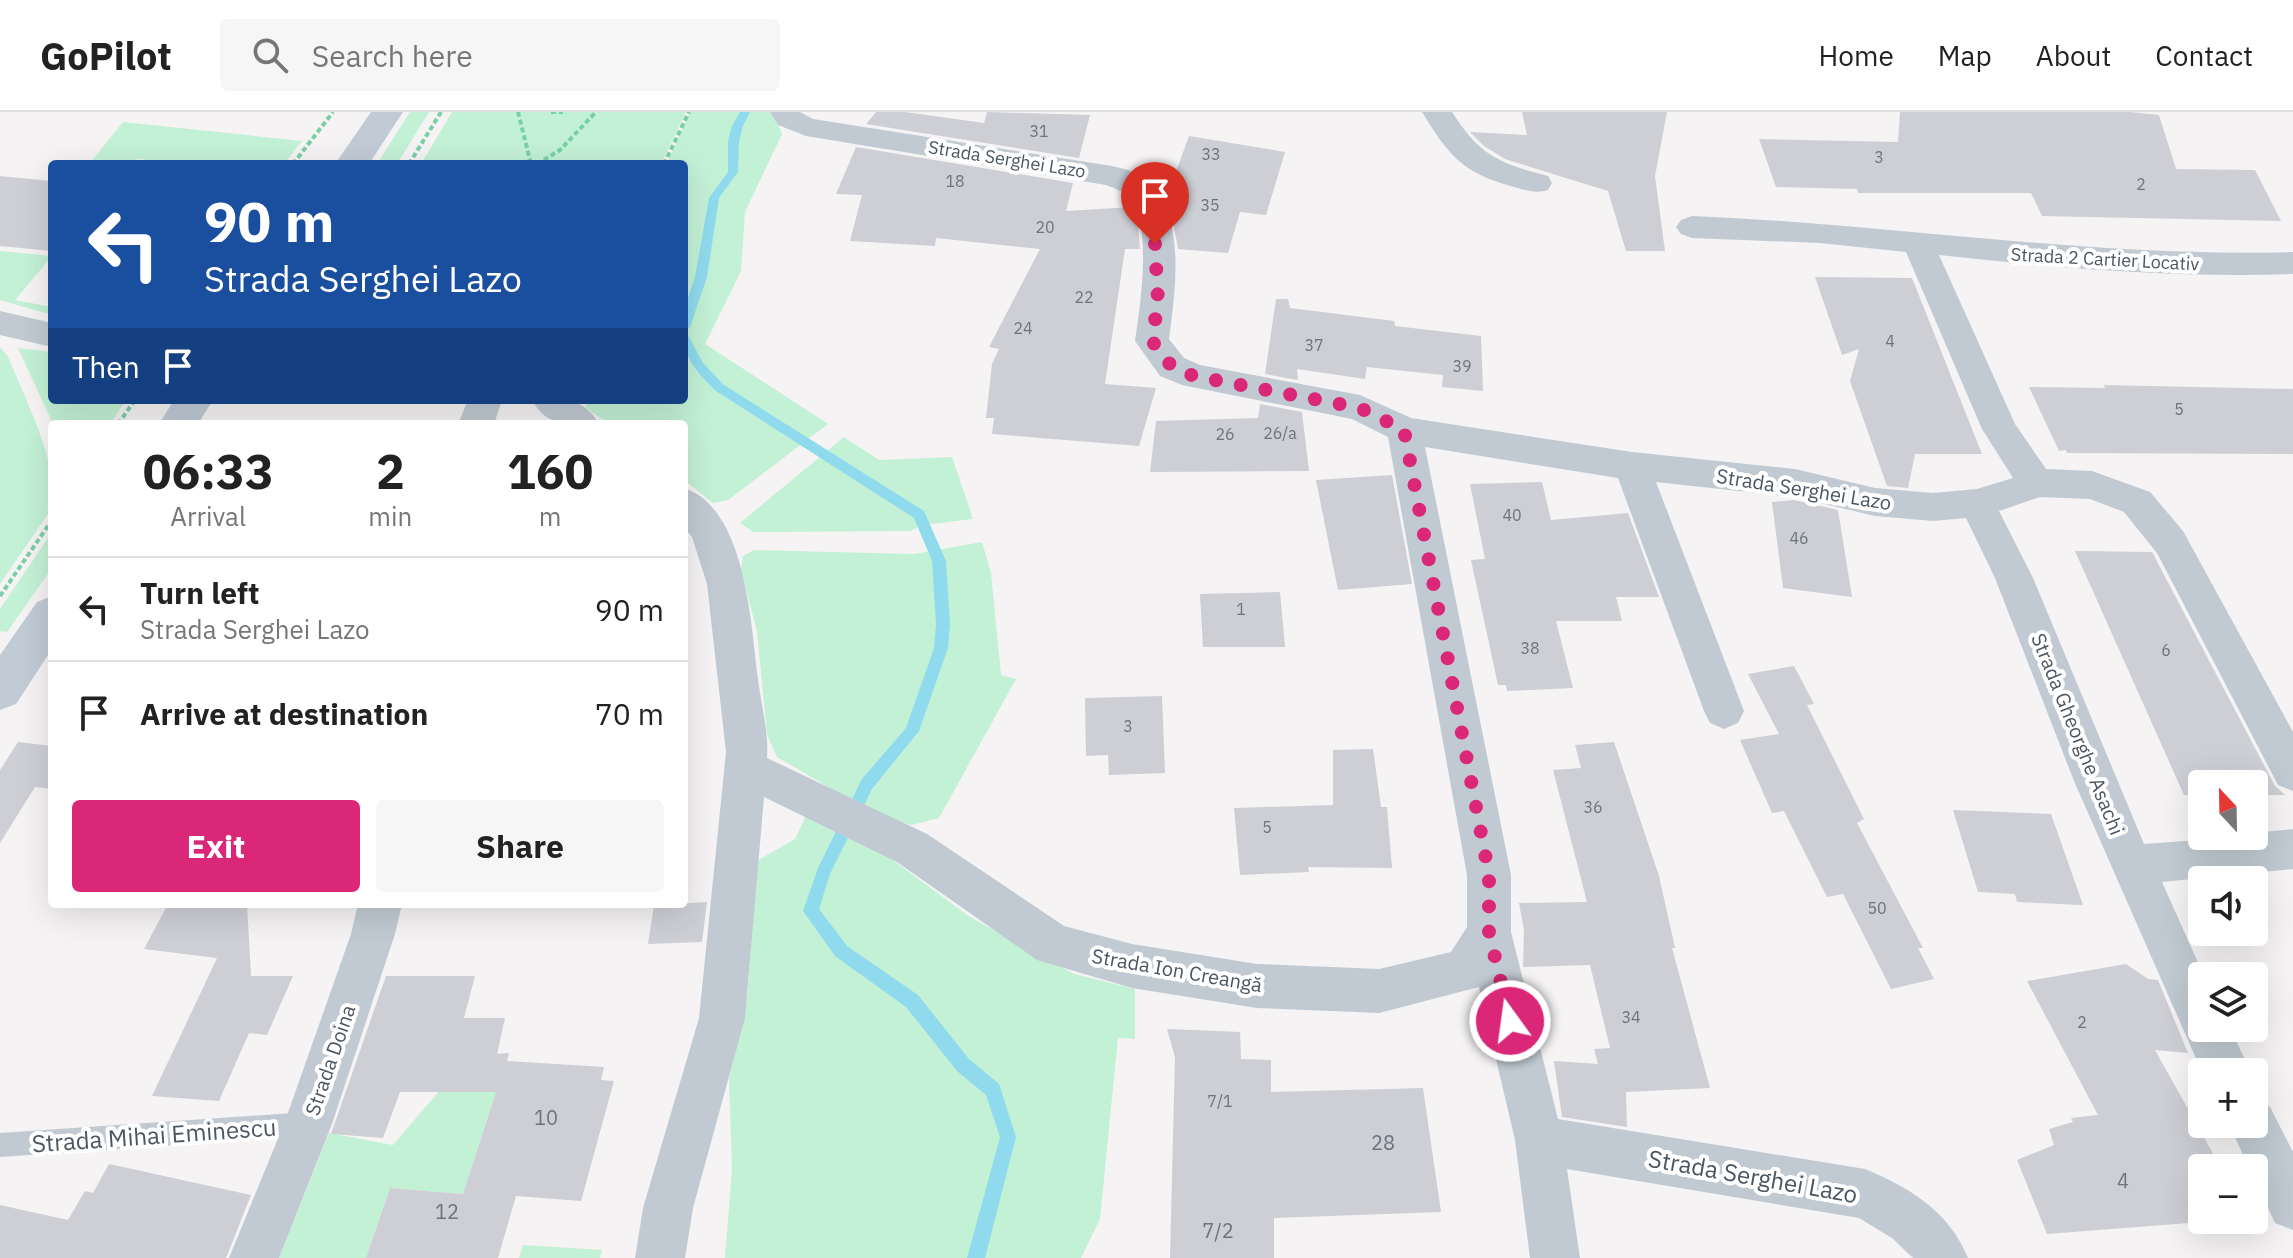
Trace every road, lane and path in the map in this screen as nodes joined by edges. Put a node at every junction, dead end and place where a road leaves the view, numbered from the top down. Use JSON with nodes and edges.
{"nodes":[{"id":1,"x":333,"y":112,"type":"edge"},
{"id":2,"x":387,"y":112,"type":"edge"},
{"id":3,"x":441,"y":112,"type":"edge"},
{"id":4,"x":518,"y":112,"type":"edge"},
{"id":5,"x":551,"y":112,"type":"edge"},
{"id":6,"x":563,"y":112,"type":"edge"},
{"id":7,"x":596,"y":112,"type":"edge"},
{"id":8,"x":689,"y":112,"type":"edge"},
{"id":9,"x":785,"y":112,"type":"edge"},
{"id":10,"x":1437,"y":112,"type":"edge"},
{"id":11,"x":296,"y":160,"type":"edge"},
{"id":12,"x":355,"y":160,"type":"edge"},
{"id":13,"x":411,"y":160,"type":"edge"},
{"id":14,"x":533,"y":160,"type":"edge"},
{"id":15,"x":541,"y":160,"type":"edge"},
{"id":16,"x":666,"y":160,"type":"edge"},
{"id":17,"x":1537,"y":183,"type":"dead end"},
{"id":18,"x":1692,"y":227,"type":"dead end"},
{"id":19,"x":1918,"y":243,"type":"junction"},
{"id":20,"x":2293,"y":263,"type":"edge"},
{"id":21,"x":0,"y":323,"type":"edge"},
{"id":22,"x":48,"y":334,"type":"edge"},
{"id":23,"x":554,"y":404,"type":"edge"},
{"id":24,"x":576,"y":420,"type":"edge"},
{"id":25,"x":1404,"y":430,"type":"junction"},
{"id":26,"x":1632,"y":466,"type":"junction"},
{"id":27,"x":2036,"y":483,"type":"junction"},
{"id":28,"x":1977,"y":503,"type":"junction"},
{"id":29,"x":688,"y":507,"type":"edge"},
{"id":30,"x":48,"y":526,"type":"edge"},
{"id":31,"x":0,"y":596,"type":"edge"},
{"id":32,"x":48,"y":620,"type":"edge"},
{"id":33,"x":0,"y":691,"type":"edge"},
{"id":34,"x":1724,"y":711,"type":"dead end"},
{"id":35,"x":745,"y":768,"type":"junction"},
{"id":36,"x":2293,"y":772,"type":"edge"},
{"id":37,"x":2293,"y":849,"type":"edge"},
{"id":38,"x":2134,"y":865,"type":"junction"},
{"id":39,"x":379,"y":908,"type":"edge"},
{"id":40,"x":1489,"y":932,"type":"junction"},
{"id":41,"x":2188,"y":990,"type":"edge"},
{"id":42,"x":308,"y":1124,"type":"junction"},
{"id":43,"x":2260,"y":1138,"type":"edge"},
{"id":44,"x":1539,"y":1140,"type":"junction"},
{"id":45,"x":0,"y":1145,"type":"edge"},
{"id":46,"x":2293,"y":1205,"type":"edge"},
{"id":47,"x":254,"y":1258,"type":"edge"},
{"id":48,"x":660,"y":1258,"type":"edge"},
{"id":49,"x":1555,"y":1258,"type":"edge"},
{"id":50,"x":1943,"y":1258,"type":"edge"}],
"edges":[{"from":1,"to":11,"type":"path"},
{"from":2,"to":12,"type":"main road"},
{"from":3,"to":13,"type":"path"},
{"from":4,"to":14,"type":"path"},
{"from":5,"to":6,"type":"path"},
{"from":7,"to":15,"type":"path"},
{"from":8,"to":16,"type":"path"},
{"from":9,"to":25,"type":"street","name":"Strada Serghei Lazo"},
{"from":10,"to":17,"type":"street"},
{"from":18,"to":19,"type":"street","name":"Strada 2 Cartier Locativ"},
{"from":19,"to":20,"type":"street","name":"Strada 2 Cartier Locativ"},
{"from":19,"to":27,"type":"street"},
{"from":21,"to":22,"type":"street"},
{"from":23,"to":24,"type":"street"},
{"from":25,"to":26,"type":"street","name":"Strada Serghei Lazo"},
{"from":25,"to":40,"type":"street"},
{"from":26,"to":28,"type":"street","name":"Strada Serghei Lazo"},
{"from":26,"to":34,"type":"street"},
{"from":27,"to":28,"type":"street"},
{"from":27,"to":36,"type":"street"},
{"from":28,"to":38,"type":"street","name":"Strada Gheorghe Asachi"},
{"from":29,"to":35,"type":"street"},
{"from":30,"to":31,"type":"path"},
{"from":32,"to":33,"type":"main road"},
{"from":35,"to":40,"type":"street","name":"Strada Ion Creangă"},
{"from":35,"to":48,"type":"street"},
{"from":37,"to":38,"type":"street"},
{"from":38,"to":41,"type":"street","name":"Strada Gheorghe Asachi"},
{"from":39,"to":42,"type":"street","name":"Strada Doina"},
{"from":40,"to":44,"type":"street"},
{"from":42,"to":45,"type":"lane","name":"Strada Mihai Eminescu"},
{"from":42,"to":47,"type":"street","name":"Strada Doina"},
{"from":43,"to":46,"type":"street"},
{"from":44,"to":49,"type":"street"},
{"from":44,"to":50,"type":"street","name":"Strada Serghei Lazo"}]}
